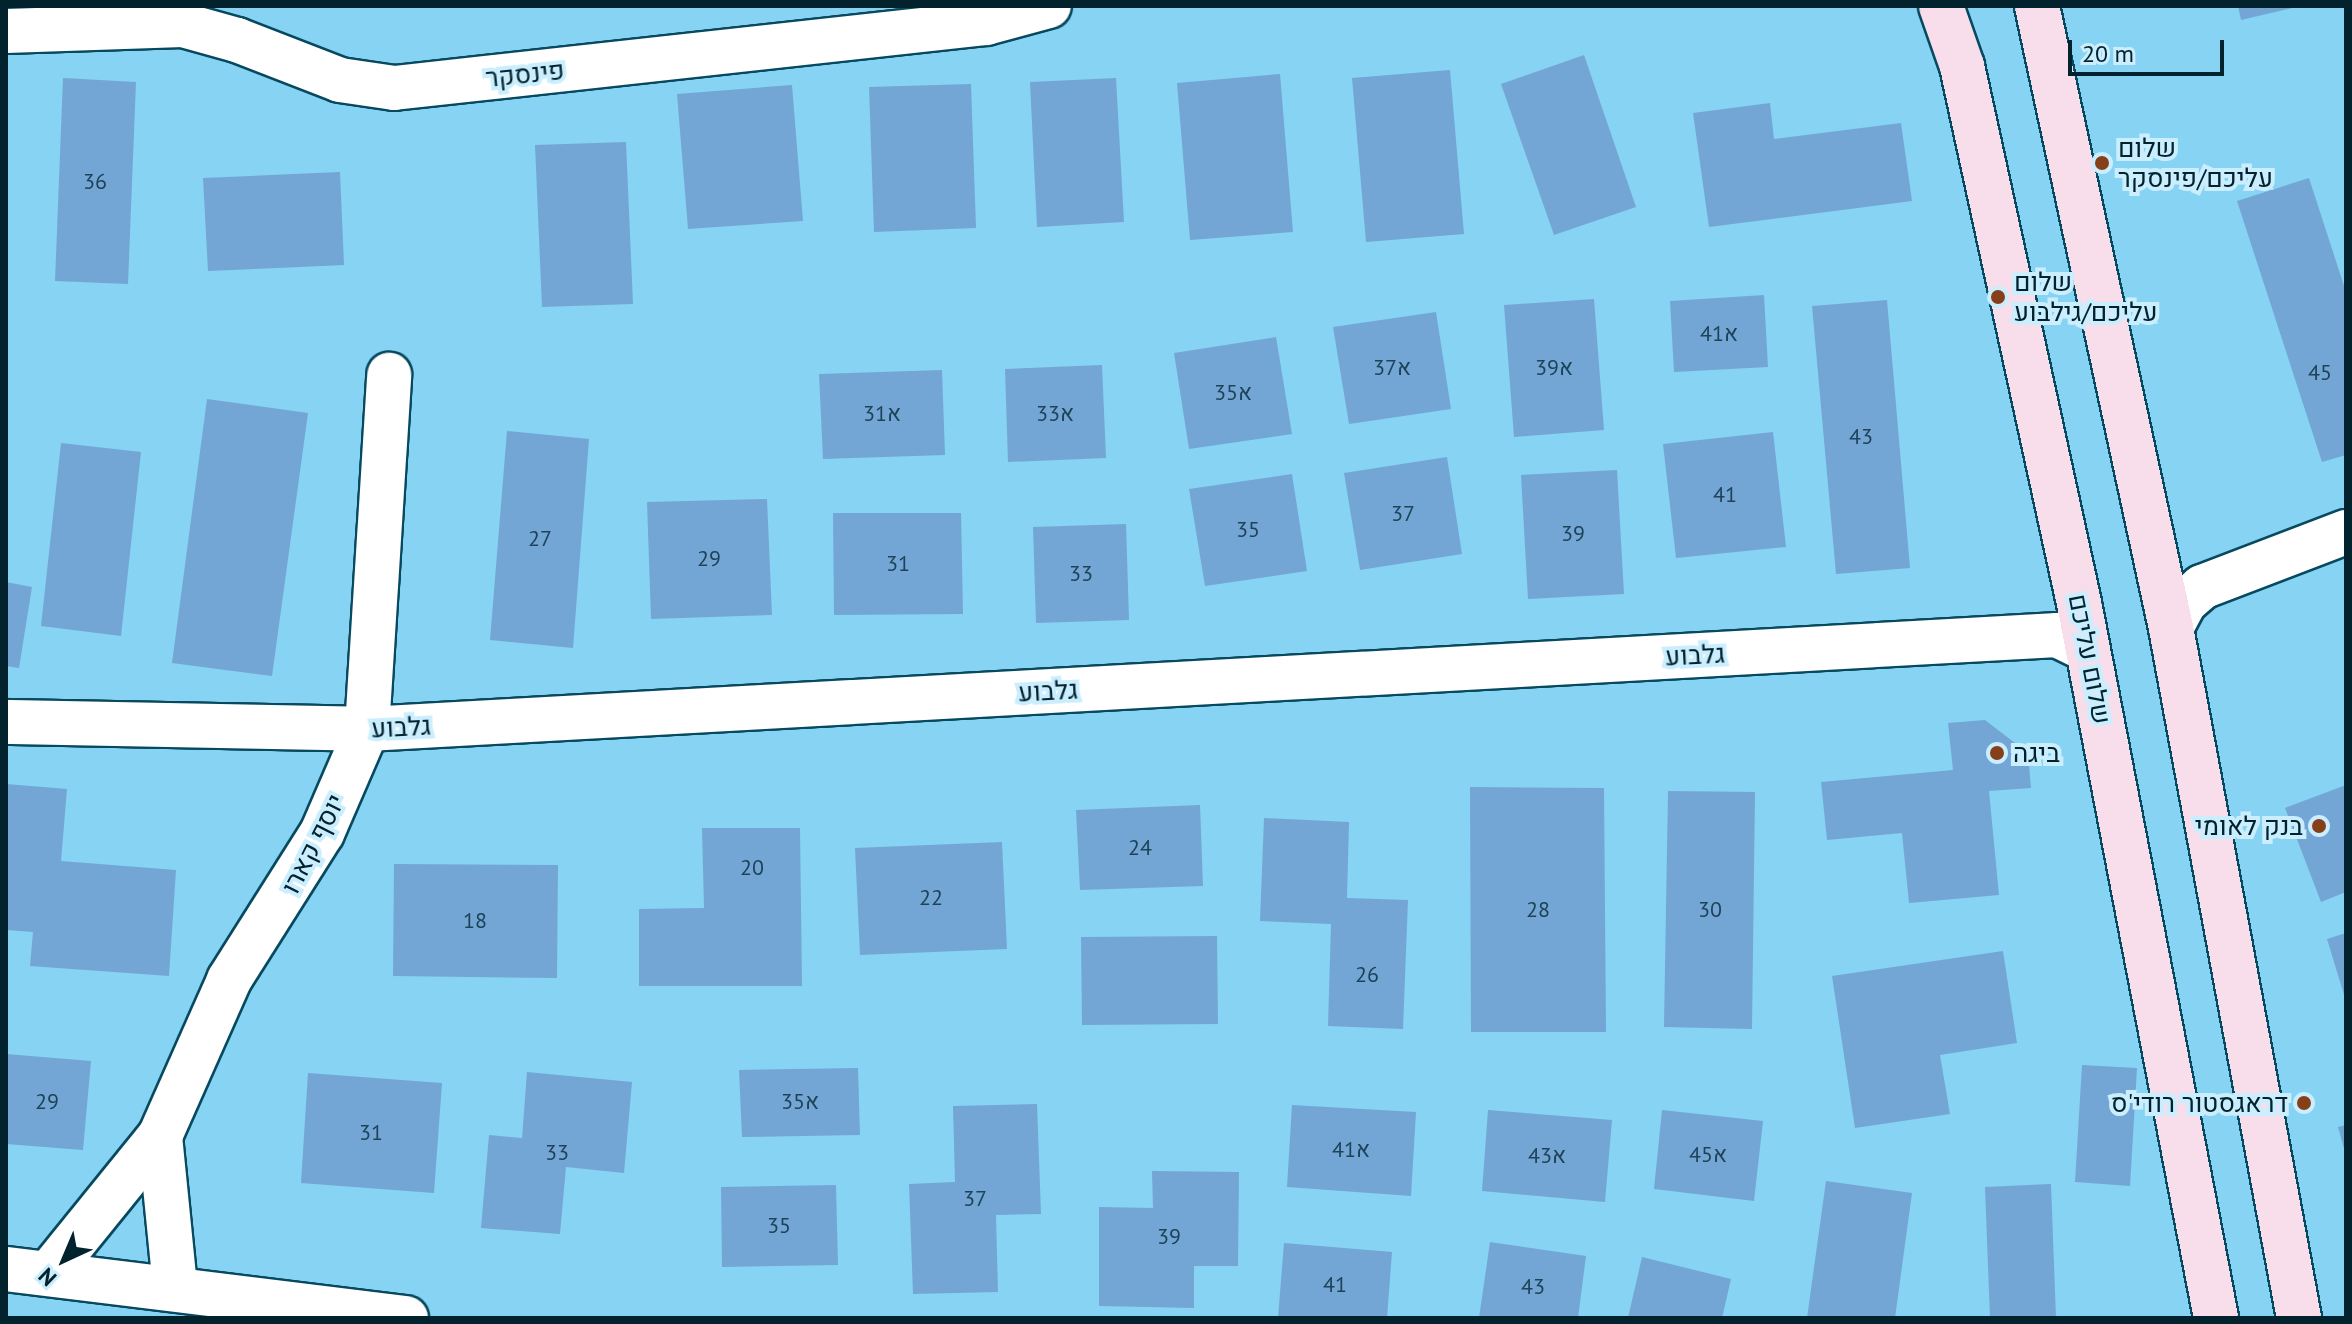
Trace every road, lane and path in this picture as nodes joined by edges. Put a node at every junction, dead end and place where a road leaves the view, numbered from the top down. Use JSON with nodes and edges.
{"nodes":[{"id":1,"x":1049,"y":6,"type":"edge"},
{"id":2,"x":1941,"y":6,"type":"edge"},
{"id":3,"x":2037,"y":6,"type":"edge"},
{"id":4,"x":6,"y":31,"type":"edge"},
{"id":5,"x":389,"y":375,"type":"dead end"},
{"id":6,"x":2346,"y":532,"type":"edge"},
{"id":7,"x":2171,"y":628,"type":"junction"},
{"id":8,"x":2086,"y":649,"type":"junction"},
{"id":9,"x":6,"y":722,"type":"edge"},
{"id":10,"x":367,"y":729,"type":"junction"},
{"id":11,"x":160,"y":1136,"type":"junction"},
{"id":12,"x":6,"y":1269,"type":"edge"},
{"id":13,"x":49,"y":1273,"type":"junction"},
{"id":14,"x":175,"y":1286,"type":"junction"},
{"id":15,"x":406,"y":1318,"type":"edge"},
{"id":16,"x":2216,"y":1318,"type":"edge"},
{"id":17,"x":2299,"y":1318,"type":"edge"}],
"edges":[{"from":1,"to":4,"type":"street","name":"פינסקר"},
{"from":2,"to":8,"type":"main road","name":"שלום עליכם"},
{"from":3,"to":7,"type":"main road"},
{"from":5,"to":10,"type":"street","name":"יוסף קארו"},
{"from":6,"to":7,"type":"street"},
{"from":7,"to":17,"type":"main road"},
{"from":8,"to":10,"type":"street","name":"גלבוע"},
{"from":8,"to":16,"type":"main road","name":"שלום עליכם"},
{"from":9,"to":10,"type":"street","name":"גלבוע"},
{"from":10,"to":11,"type":"street","name":"יוסף קארו"},
{"from":11,"to":13,"type":"street"},
{"from":11,"to":14,"type":"street","name":"יוסף קארו"},
{"from":12,"to":13,"type":"street"},
{"from":13,"to":14,"type":"street"},
{"from":14,"to":15,"type":"street"}]}
